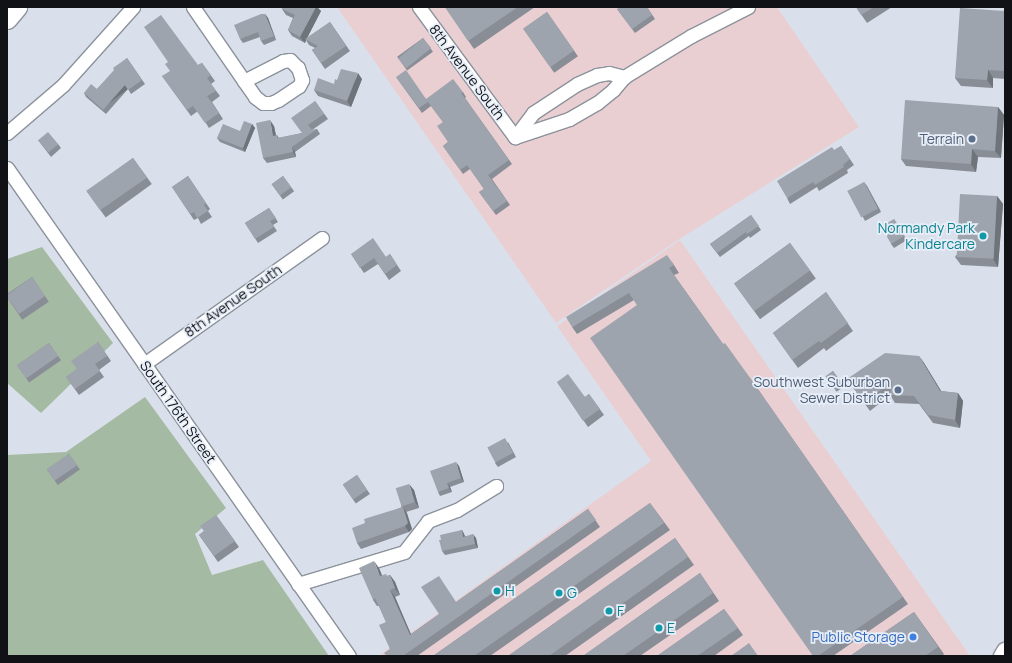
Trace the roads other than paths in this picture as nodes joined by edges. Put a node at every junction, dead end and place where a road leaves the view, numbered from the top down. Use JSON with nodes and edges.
{"nodes":[{"id":1,"x":17,"y":7,"type":"edge"},
{"id":2,"x":133,"y":7,"type":"edge"},
{"id":3,"x":193,"y":7,"type":"edge"},
{"id":4,"x":419,"y":7,"type":"edge"},
{"id":5,"x":748,"y":7,"type":"edge"},
{"id":6,"x":7,"y":20,"type":"edge"},
{"id":7,"x":624,"y":77,"type":"junction"},
{"id":8,"x":244,"y":81,"type":"dead end"},
{"id":9,"x":7,"y":133,"type":"edge"},
{"id":10,"x":515,"y":137,"type":"junction"},
{"id":11,"x":7,"y":168,"type":"edge"},
{"id":12,"x":322,"y":238,"type":"dead end"},
{"id":13,"x":144,"y":364,"type":"junction"},
{"id":14,"x":496,"y":486,"type":"dead end"},
{"id":15,"x":298,"y":584,"type":"junction"},
{"id":16,"x":1005,"y":651,"type":"edge"},
{"id":17,"x":349,"y":656,"type":"edge"},
{"id":18,"x":1002,"y":656,"type":"edge"}],
"edges":[{"from":1,"to":6,"type":"highway"},
{"from":2,"to":9,"type":"street"},
{"from":3,"to":8,"type":"street"},
{"from":4,"to":10,"type":"street","name":"8th Avenue South"},
{"from":5,"to":7,"type":"street"},
{"from":7,"to":10,"type":"street"},
{"from":7,"to":10,"type":"street","name":"8th Avenue South"},
{"from":11,"to":13,"type":"street","name":"South 176th Street"},
{"from":12,"to":13,"type":"street","name":"8th Avenue South"},
{"from":13,"to":15,"type":"street","name":"South 176th Street"},
{"from":14,"to":15,"type":"street"},
{"from":15,"to":17,"type":"street","name":"South 176th Street"},
{"from":16,"to":18,"type":"main road"}]}
